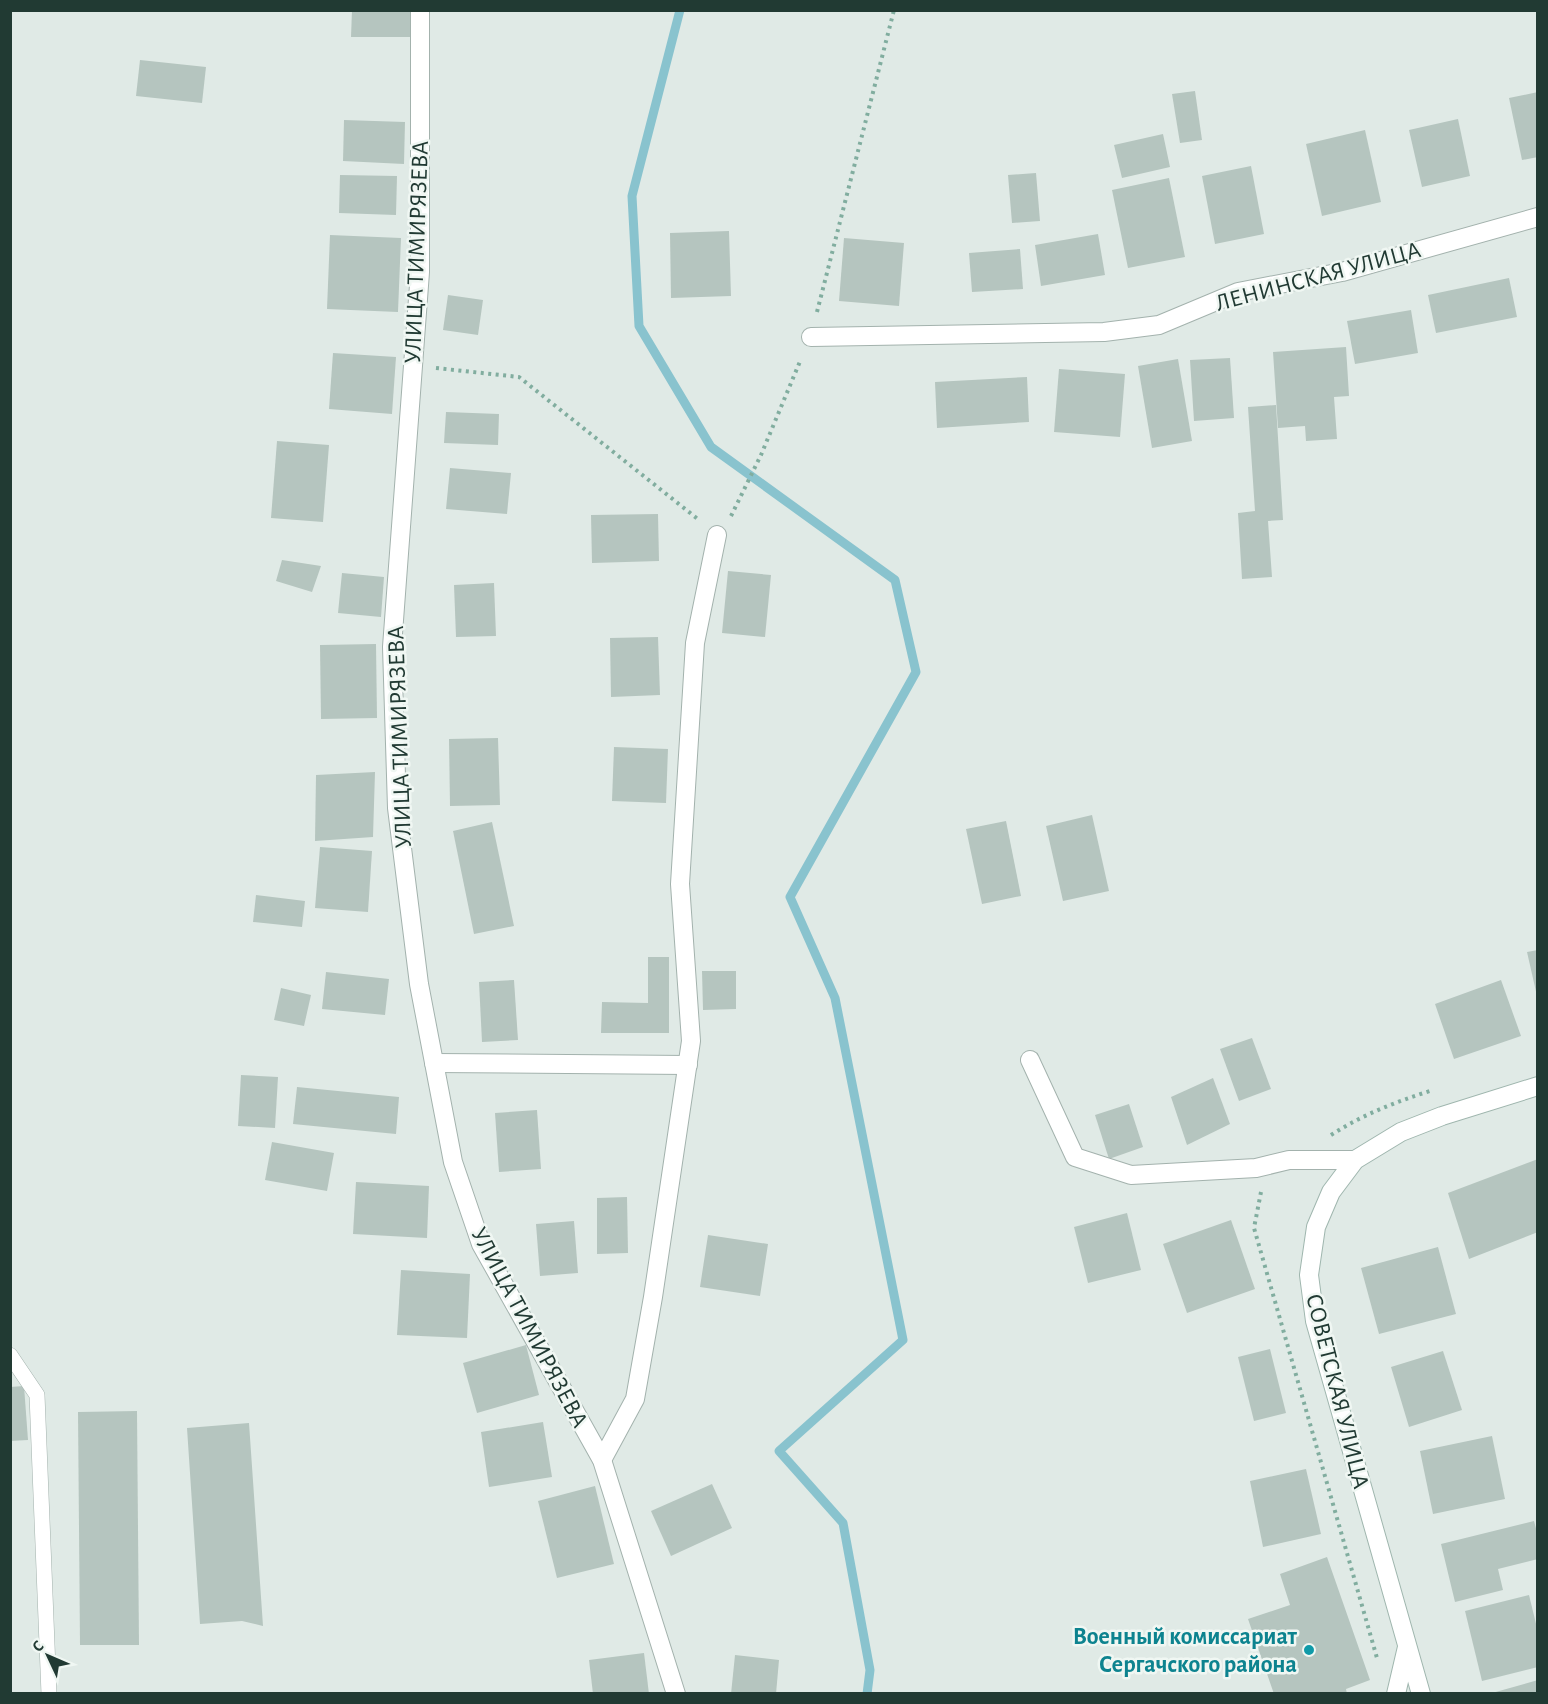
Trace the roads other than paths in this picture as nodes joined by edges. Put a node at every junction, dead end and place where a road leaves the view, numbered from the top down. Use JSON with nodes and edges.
{"nodes":[{"id":1,"x":420,"y":10,"type":"edge"},
{"id":2,"x":1538,"y":217,"type":"edge"},
{"id":3,"x":811,"y":337,"type":"road end"},
{"id":4,"x":717,"y":535,"type":"road end"},
{"id":5,"x":1030,"y":1060,"type":"dead end"},
{"id":6,"x":434,"y":1063,"type":"junction"},
{"id":7,"x":688,"y":1065,"type":"junction"},
{"id":8,"x":1538,"y":1086,"type":"edge"},
{"id":9,"x":1355,"y":1160,"type":"junction"},
{"id":10,"x":10,"y":1355,"type":"edge"},
{"id":11,"x":602,"y":1460,"type":"junction"},
{"id":12,"x":1407,"y":1646,"type":"junction"},
{"id":13,"x":49,"y":1694,"type":"edge"},
{"id":14,"x":676,"y":1694,"type":"edge"},
{"id":15,"x":1396,"y":1694,"type":"edge"},
{"id":16,"x":1421,"y":1694,"type":"edge"}],
"edges":[{"from":1,"to":6,"type":"street","name":"УЛИЦА ТИМИРЯЗЕВА"},
{"from":2,"to":3,"type":"street","name":"ЛЕНИНСКАЯ УЛИЦА"},
{"from":4,"to":7,"type":"street","name":"УЛИЦА ТИМИРЯЗЕВА"},
{"from":5,"to":9,"type":"street"},
{"from":6,"to":7,"type":"street"},
{"from":6,"to":11,"type":"street","name":"УЛИЦА ТИМИРЯЗЕВА"},
{"from":7,"to":11,"type":"street","name":"УЛИЦА ТИМИРЯЗЕВА"},
{"from":8,"to":9,"type":"street","name":"СОВЕТСКАЯ УЛИЦА"},
{"from":9,"to":12,"type":"street","name":"СОВЕТСКАЯ УЛИЦА"},
{"from":10,"to":13,"type":"lane"},
{"from":11,"to":14,"type":"street","name":"УЛИЦА ТИМИРЯЗЕВА"},
{"from":12,"to":15,"type":"street"},
{"from":12,"to":16,"type":"street","name":"СОВЕТСКАЯ УЛИЦА"}]}
